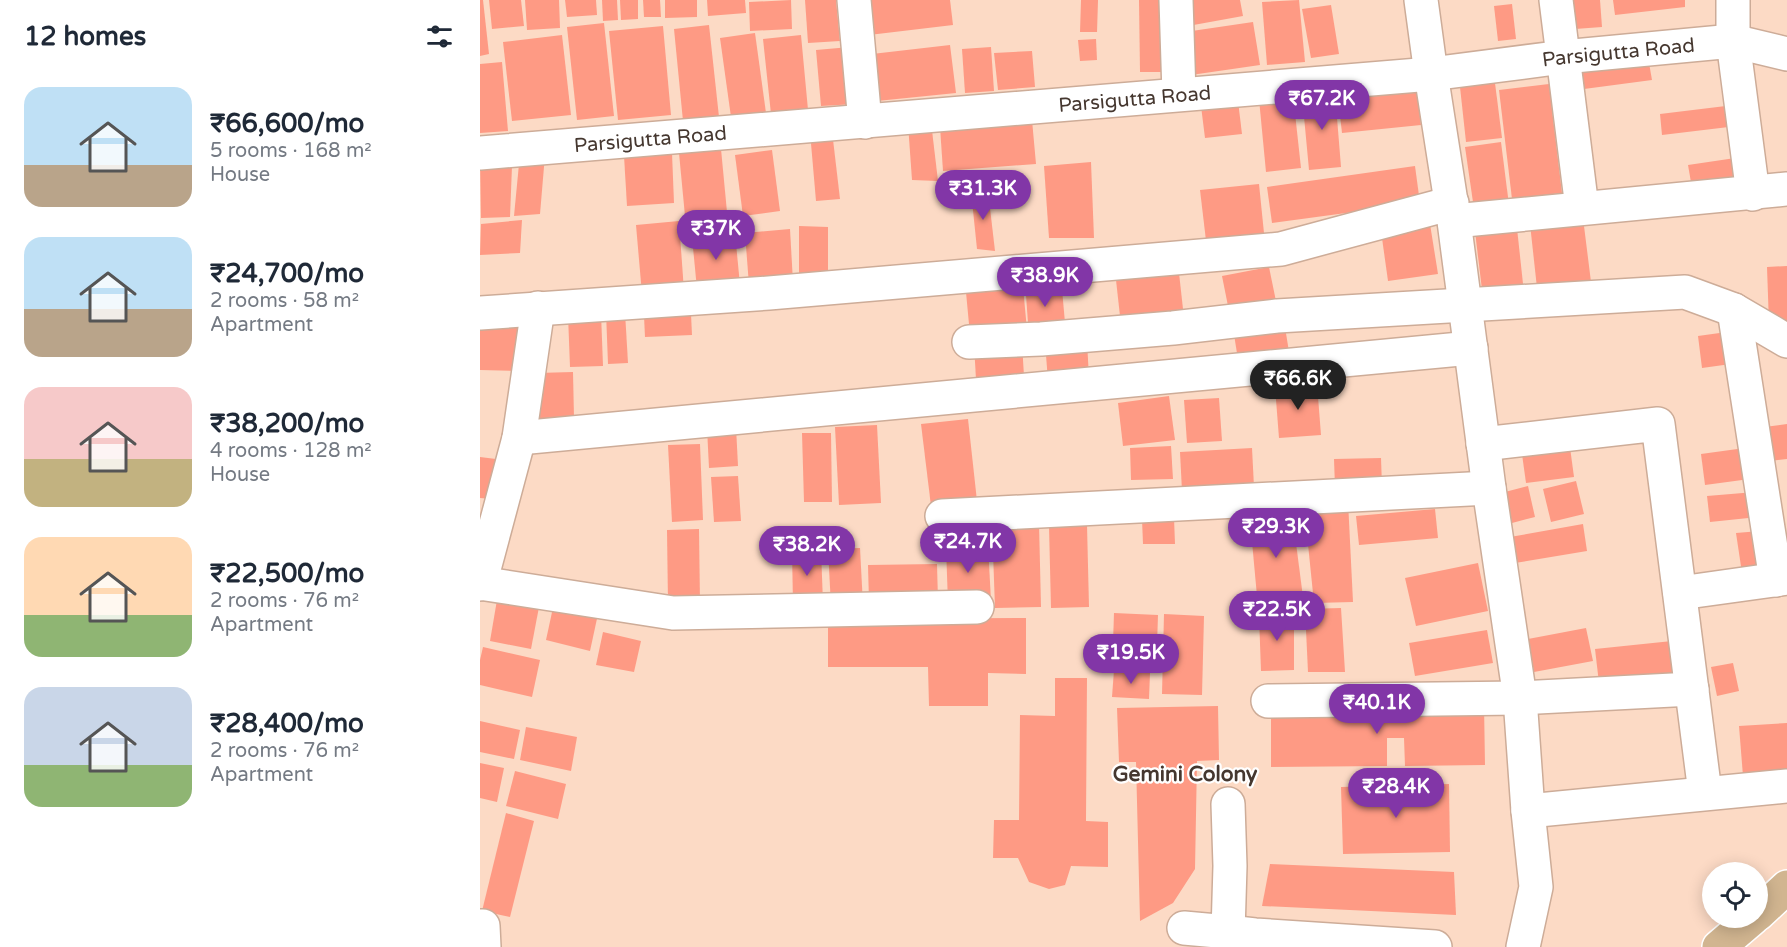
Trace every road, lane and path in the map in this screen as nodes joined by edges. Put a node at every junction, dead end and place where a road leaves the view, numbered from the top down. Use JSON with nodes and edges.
{"nodes":[{"id":1,"x":855,"y":0,"type":"edge"},
{"id":2,"x":1176,"y":0,"type":"edge"},
{"id":3,"x":1421,"y":0,"type":"edge"},
{"id":4,"x":1556,"y":0,"type":"edge"},
{"id":5,"x":1732,"y":0,"type":"edge"},
{"id":6,"x":1733,"y":41,"type":"junction"},
{"id":7,"x":1787,"y":54,"type":"edge"},
{"id":8,"x":1563,"y":57,"type":"junction"},
{"id":9,"x":1431,"y":74,"type":"junction"},
{"id":10,"x":1179,"y":94,"type":"junction"},
{"id":11,"x":865,"y":122,"type":"junction"},
{"id":12,"x":480,"y":153,"type":"edge"},
{"id":13,"x":1787,"y":189,"type":"edge"},
{"id":14,"x":1754,"y":194,"type":"junction"},
{"id":15,"x":1582,"y":208,"type":"junction"},
{"id":16,"x":1453,"y":212,"type":"junction"},
{"id":17,"x":1465,"y":305,"type":"junction"},
{"id":18,"x":538,"y":308,"type":"junction"},
{"id":19,"x":1734,"y":310,"type":"junction"},
{"id":20,"x":480,"y":313,"type":"edge"},
{"id":21,"x":1787,"y":341,"type":"edge"},
{"id":22,"x":969,"y":342,"type":"dead end"},
{"id":23,"x":1471,"y":348,"type":"junction"},
{"id":24,"x":519,"y":438,"type":"junction"},
{"id":25,"x":1483,"y":444,"type":"junction"},
{"id":26,"x":1489,"y":488,"type":"junction"},
{"id":27,"x":942,"y":516,"type":"dead end"},
{"id":28,"x":1781,"y":579,"type":"edge"},
{"id":29,"x":480,"y":583,"type":"edge"},
{"id":30,"x":1680,"y":593,"type":"junction"},
{"id":31,"x":977,"y":607,"type":"dead end"},
{"id":32,"x":1692,"y":689,"type":"junction"},
{"id":33,"x":1520,"y":698,"type":"junction"},
{"id":34,"x":1268,"y":700,"type":"dead end"},
{"id":35,"x":1787,"y":786,"type":"edge"},
{"id":36,"x":1705,"y":794,"type":"junction"},
{"id":37,"x":1228,"y":804,"type":"dead end"},
{"id":38,"x":1528,"y":812,"type":"junction"},
{"id":39,"x":1772,"y":903,"type":"edge"},
{"id":40,"x":480,"y":926,"type":"edge"},
{"id":41,"x":1184,"y":928,"type":"dead end"},
{"id":42,"x":1241,"y":934,"type":"junction"},
{"id":43,"x":484,"y":947,"type":"edge"},
{"id":44,"x":1435,"y":947,"type":"edge"},
{"id":45,"x":1523,"y":947,"type":"edge"},
{"id":46,"x":1719,"y":947,"type":"edge"}],
"edges":[{"from":1,"to":11,"type":"street"},
{"from":2,"to":10,"type":"street"},
{"from":3,"to":9,"type":"street"},
{"from":4,"to":8,"type":"street"},
{"from":5,"to":6,"type":"street"},
{"from":6,"to":7,"type":"street","name":"Parsigutta Road"},
{"from":6,"to":8,"type":"street","name":"Parsigutta Road"},
{"from":6,"to":14,"type":"street"},
{"from":8,"to":9,"type":"street","name":"Parsigutta Road"},
{"from":8,"to":15,"type":"street"},
{"from":9,"to":10,"type":"street","name":"Parsigutta Road"},
{"from":9,"to":16,"type":"street"},
{"from":10,"to":11,"type":"street","name":"Parsigutta Road"},
{"from":11,"to":12,"type":"street","name":"Parsigutta Road"},
{"from":13,"to":14,"type":"street"},
{"from":14,"to":15,"type":"street"},
{"from":15,"to":16,"type":"street"},
{"from":16,"to":17,"type":"street"},
{"from":16,"to":18,"type":"street"},
{"from":17,"to":19,"type":"street"},
{"from":17,"to":22,"type":"street"},
{"from":17,"to":23,"type":"street"},
{"from":18,"to":20,"type":"street"},
{"from":18,"to":24,"type":"street"},
{"from":19,"to":21,"type":"street"},
{"from":19,"to":28,"type":"street"},
{"from":23,"to":24,"type":"street"},
{"from":23,"to":25,"type":"street"},
{"from":24,"to":29,"type":"street"},
{"from":25,"to":26,"type":"street"},
{"from":25,"to":30,"type":"street"},
{"from":26,"to":27,"type":"street"},
{"from":26,"to":33,"type":"street"},
{"from":28,"to":30,"type":"street"},
{"from":29,"to":31,"type":"street"},
{"from":30,"to":32,"type":"street"},
{"from":32,"to":33,"type":"street"},
{"from":32,"to":36,"type":"street"},
{"from":33,"to":34,"type":"street"},
{"from":33,"to":38,"type":"street"},
{"from":35,"to":36,"type":"street"},
{"from":36,"to":38,"type":"street"},
{"from":37,"to":42,"type":"street"},
{"from":38,"to":45,"type":"street"},
{"from":39,"to":46,"type":"main road"},
{"from":40,"to":43,"type":"street"},
{"from":41,"to":42,"type":"street"},
{"from":42,"to":44,"type":"street"}]}
